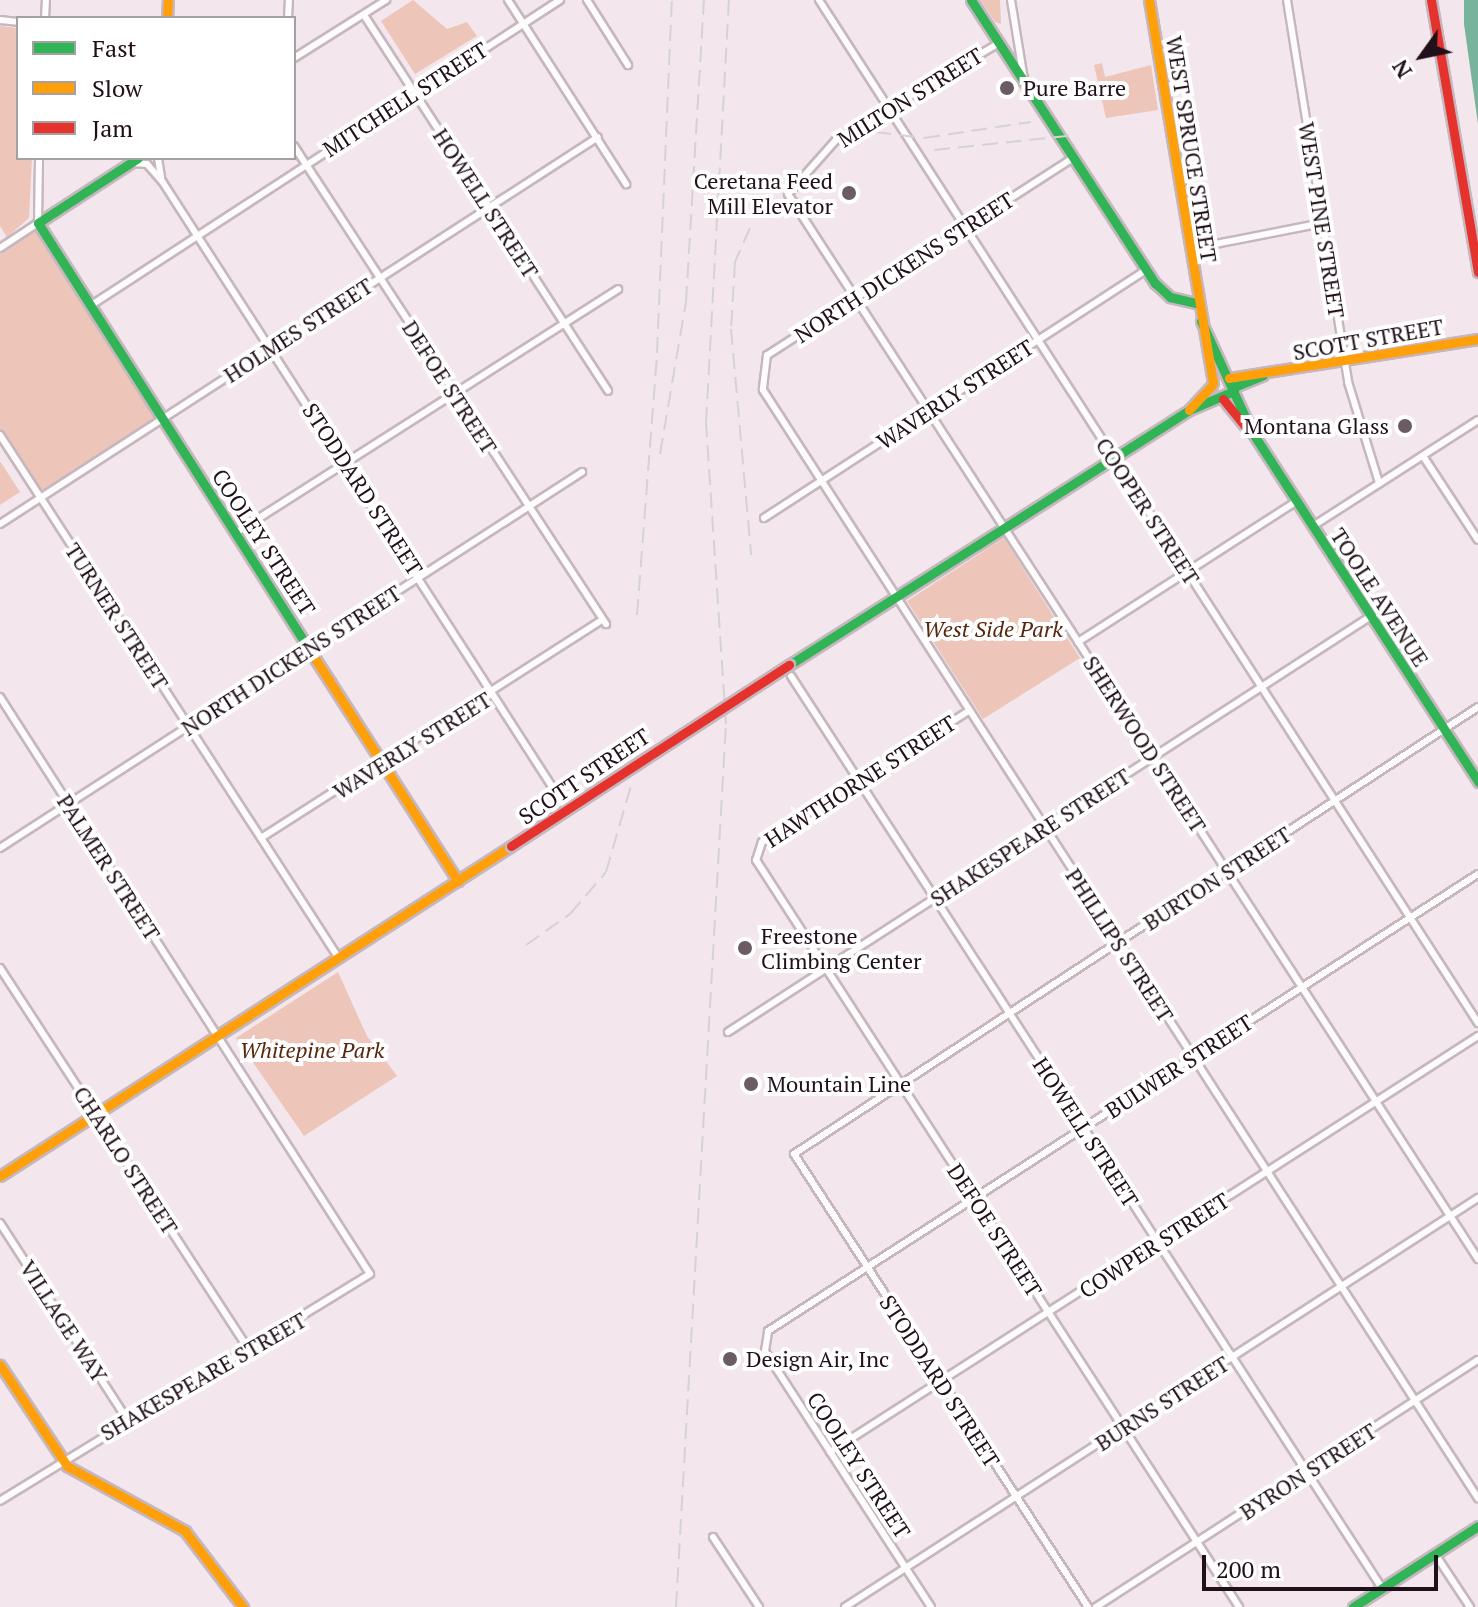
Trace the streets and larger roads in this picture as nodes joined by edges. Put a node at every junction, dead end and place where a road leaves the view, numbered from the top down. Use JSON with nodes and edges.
{"nodes":[{"id":1,"x":386,"y":0,"type":"edge"},
{"id":2,"x":508,"y":0,"type":"edge"},
{"id":3,"x":560,"y":0,"type":"edge"},
{"id":4,"x":587,"y":0,"type":"edge"},
{"id":5,"x":819,"y":0,"type":"edge"},
{"id":6,"x":971,"y":0,"type":"edge"},
{"id":7,"x":1011,"y":0,"type":"edge"},
{"id":8,"x":1149,"y":0,"type":"edge"},
{"id":9,"x":1287,"y":0,"type":"edge"},
{"id":10,"x":1431,"y":0,"type":"edge"},
{"id":11,"x":364,"y":15,"type":"junction"},
{"id":12,"x":524,"y":24,"type":"junction"},
{"id":13,"x":999,"y":43,"type":"junction"},
{"id":14,"x":296,"y":54,"type":"edge"},
{"id":15,"x":628,"y":65,"type":"dead end"},
{"id":16,"x":1024,"y":82,"type":"junction"},
{"id":17,"x":413,"y":92,"type":"junction"},
{"id":18,"x":890,"y":110,"type":"junction"},
{"id":19,"x":598,"y":137,"type":"junction"},
{"id":20,"x":296,"y":149,"type":"edge"},
{"id":21,"x":1073,"y":158,"type":"junction"},
{"id":22,"x":39,"y":160,"type":"edge"},
{"id":23,"x":158,"y":160,"type":"edge"},
{"id":24,"x":134,"y":161,"type":"edge"},
{"id":25,"x":305,"y":163,"type":"junction"},
{"id":26,"x":162,"y":181,"type":"junction"},
{"id":27,"x":626,"y":184,"type":"dead end"},
{"id":28,"x":788,"y":189,"type":"joint"},
{"id":29,"x":487,"y":206,"type":"junction"},
{"id":30,"x":38,"y":223,"type":"junction"},
{"id":31,"x":1322,"y":223,"type":"junction"},
{"id":32,"x":964,"y":229,"type":"junction"},
{"id":33,"x":196,"y":234,"type":"junction"},
{"id":34,"x":0,"y":248,"type":"edge"},
{"id":35,"x":1190,"y":249,"type":"junction"},
{"id":36,"x":1146,"y":270,"type":"junction"},
{"id":37,"x":1478,"y":272,"type":"edge"},
{"id":38,"x":380,"y":277,"type":"junction"},
{"id":39,"x":618,"y":289,"type":"dead end"},
{"id":40,"x":855,"y":297,"type":"junction"},
{"id":41,"x":1197,"y":303,"type":"junction"},
{"id":42,"x":90,"y":306,"type":"junction"},
{"id":43,"x":1201,"y":321,"type":"junction"},
{"id":44,"x":564,"y":323,"type":"junction"},
{"id":45,"x":1478,"y":339,"type":"edge"},
{"id":46,"x":1036,"y":341,"type":"junction"},
{"id":47,"x":271,"y":348,"type":"junction"},
{"id":48,"x":1344,"y":361,"type":"junction"},
{"id":49,"x":1231,"y":383,"type":"junction"},
{"id":50,"x":1212,"y":384,"type":"junction"},
{"id":51,"x":763,"y":390,"type":"joint"},
{"id":52,"x":608,"y":391,"type":"dead end"},
{"id":53,"x":454,"y":394,"type":"junction"},
{"id":54,"x":1221,"y":398,"type":"junction"},
{"id":55,"x":1189,"y":410,"type":"junction"},
{"id":56,"x":929,"y":412,"type":"junction"},
{"id":57,"x":162,"y":418,"type":"junction"},
{"id":58,"x":1478,"y":420,"type":"edge"},
{"id":59,"x":1252,"y":432,"type":"junction"},
{"id":60,"x":0,"y":435,"type":"edge"},
{"id":61,"x":1423,"y":456,"type":"junction"},
{"id":62,"x":1113,"y":458,"type":"junction"},
{"id":63,"x":346,"y":463,"type":"junction"},
{"id":64,"x":582,"y":472,"type":"dead end"},
{"id":65,"x":821,"y":482,"type":"junction"},
{"id":66,"x":1379,"y":483,"type":"junction"},
{"id":67,"x":40,"y":498,"type":"junction"},
{"id":68,"x":1297,"y":501,"type":"junction"},
{"id":69,"x":528,"y":509,"type":"junction"},
{"id":70,"x":764,"y":518,"type":"dead end"},
{"id":71,"x":0,"y":524,"type":"edge"},
{"id":72,"x":1313,"y":526,"type":"junction"},
{"id":73,"x":1004,"y":528,"type":"junction"},
{"id":74,"x":237,"y":532,"type":"junction"},
{"id":75,"x":1478,"y":540,"type":"edge"},
{"id":76,"x":1187,"y":572,"type":"junction"},
{"id":77,"x":420,"y":577,"type":"junction"},
{"id":78,"x":895,"y":598,"type":"junction"},
{"id":79,"x":1371,"y":616,"type":"junction"},
{"id":80,"x":603,"y":623,"type":"joint"},
{"id":81,"x":1078,"y":642,"type":"junction"},
{"id":82,"x":311,"y":650,"type":"junction"},
{"id":83,"x":790,"y":671,"type":"junction"},
{"id":84,"x":1259,"y":686,"type":"junction"},
{"id":85,"x":495,"y":694,"type":"junction"},
{"id":86,"x":0,"y":697,"type":"edge"},
{"id":87,"x":1478,"y":707,"type":"edge"},
{"id":88,"x":967,"y":712,"type":"junction"},
{"id":89,"x":189,"y":727,"type":"junction"},
{"id":90,"x":1445,"y":731,"type":"junction"},
{"id":91,"x":1154,"y":758,"type":"junction"},
{"id":92,"x":381,"y":764,"type":"junction"},
{"id":93,"x":860,"y":780,"type":"junction"},
{"id":94,"x":1478,"y":782,"type":"edge"},
{"id":95,"x":560,"y":799,"type":"dead end"},
{"id":96,"x":1335,"y":803,"type":"junction"},
{"id":97,"x":68,"y":804,"type":"junction"},
{"id":98,"x":1044,"y":829,"type":"junction"},
{"id":99,"x":261,"y":838,"type":"junction"},
{"id":100,"x":0,"y":848,"type":"edge"},
{"id":101,"x":755,"y":852,"type":"joint"},
{"id":102,"x":1228,"y":871,"type":"junction"},
{"id":103,"x":1478,"y":874,"type":"edge"},
{"id":104,"x":458,"y":881,"type":"junction"},
{"id":105,"x":936,"y":898,"type":"junction"},
{"id":106,"x":1410,"y":918,"type":"junction"},
{"id":107,"x":1118,"y":942,"type":"junction"},
{"id":108,"x":338,"y":957,"type":"junction"},
{"id":109,"x":0,"y":968,"type":"edge"},
{"id":110,"x":825,"y":968,"type":"junction"},
{"id":111,"x":1302,"y":986,"type":"junction"},
{"id":112,"x":1009,"y":1012,"type":"junction"},
{"id":113,"x":1478,"y":1023,"type":"edge"},
{"id":114,"x":728,"y":1032,"type":"dead end"},
{"id":115,"x":1478,"y":1036,"type":"edge"},
{"id":116,"x":217,"y":1037,"type":"junction"},
{"id":117,"x":1194,"y":1057,"type":"junction"},
{"id":118,"x":900,"y":1082,"type":"junction"},
{"id":119,"x":1377,"y":1102,"type":"junction"},
{"id":120,"x":97,"y":1115,"type":"junction"},
{"id":121,"x":1083,"y":1128,"type":"junction"},
{"id":122,"x":794,"y":1154,"type":"joint"},
{"id":123,"x":1268,"y":1172,"type":"junction"},
{"id":124,"x":0,"y":1176,"type":"edge"},
{"id":125,"x":975,"y":1197,"type":"junction"},
{"id":126,"x":1478,"y":1198,"type":"edge"},
{"id":127,"x":1451,"y":1216,"type":"junction"},
{"id":128,"x":0,"y":1223,"type":"edge"},
{"id":129,"x":1158,"y":1242,"type":"junction"},
{"id":130,"x":1478,"y":1259,"type":"edge"},
{"id":131,"x":866,"y":1267,"type":"junction"},
{"id":132,"x":1342,"y":1288,"type":"junction"},
{"id":133,"x":1049,"y":1313,"type":"junction"},
{"id":134,"x":764,"y":1340,"type":"joint"},
{"id":135,"x":250,"y":1352,"type":"junction"},
{"id":136,"x":1233,"y":1357,"type":"junction"},
{"id":137,"x":1478,"y":1360,"type":"edge"},
{"id":138,"x":0,"y":1365,"type":"edge"},
{"id":139,"x":940,"y":1382,"type":"junction"},
{"id":140,"x":1415,"y":1401,"type":"junction"},
{"id":141,"x":127,"y":1419,"type":"junction"},
{"id":142,"x":1123,"y":1429,"type":"junction"},
{"id":143,"x":830,"y":1452,"type":"junction"},
{"id":144,"x":62,"y":1460,"type":"junction"},
{"id":145,"x":1308,"y":1472,"type":"junction"},
{"id":146,"x":1015,"y":1498,"type":"junction"},
{"id":147,"x":1478,"y":1498,"type":"edge"},
{"id":148,"x":0,"y":1501,"type":"edge"},
{"id":149,"x":1478,"y":1526,"type":"edge"},
{"id":150,"x":713,"y":1537,"type":"dead end"},
{"id":151,"x":1197,"y":1544,"type":"junction"},
{"id":152,"x":1435,"y":1554,"type":"junction"},
{"id":153,"x":905,"y":1568,"type":"junction"},
{"id":154,"x":1382,"y":1588,"type":"junction"},
{"id":155,"x":243,"y":1607,"type":"edge"},
{"id":156,"x":759,"y":1607,"type":"edge"},
{"id":157,"x":845,"y":1607,"type":"edge"},
{"id":158,"x":931,"y":1607,"type":"edge"},
{"id":159,"x":1088,"y":1607,"type":"edge"},
{"id":160,"x":1096,"y":1607,"type":"edge"},
{"id":161,"x":1239,"y":1607,"type":"edge"},
{"id":162,"x":1353,"y":1607,"type":"edge"},
{"id":163,"x":1470,"y":1607,"type":"edge"}],
"edges":[{"from":1,"to":11,"type":"street"},
{"from":2,"to":12,"type":"street"},
{"from":3,"to":12,"type":"street","name":"MITCHELL STREET"},
{"from":4,"to":15,"type":"street"},
{"from":5,"to":18,"type":"street","name":"COOPER STREET"},
{"from":6,"to":13,"type":"street"},
{"from":7,"to":16,"type":"street"},
{"from":8,"to":35,"type":"street","name":"WEST SPRUCE STREET"},
{"from":9,"to":31,"type":"street","name":"WEST PINE STREET"},
{"from":10,"to":37,"type":"street"},
{"from":11,"to":14,"type":"street"},
{"from":11,"to":17,"type":"street","name":"HOWELL STREET"},
{"from":12,"to":17,"type":"street","name":"MITCHELL STREET"},
{"from":12,"to":19,"type":"street"},
{"from":13,"to":16,"type":"street"},
{"from":13,"to":18,"type":"street","name":"MILTON STREET"},
{"from":16,"to":21,"type":"street"},
{"from":17,"to":25,"type":"street","name":"MITCHELL STREET"},
{"from":17,"to":29,"type":"street","name":"HOWELL STREET"},
{"from":18,"to":28,"type":"street","name":"MILTON STREET"},
{"from":18,"to":32,"type":"street","name":"COOPER STREET"},
{"from":19,"to":27,"type":"street"},
{"from":19,"to":29,"type":"street","name":"HOLMES STREET"},
{"from":20,"to":25,"type":"street","name":"DEFOE STREET"},
{"from":21,"to":32,"type":"street","name":"NORTH DICKENS STREET"},
{"from":21,"to":36,"type":"street"},
{"from":22,"to":30,"type":"street"},
{"from":23,"to":26,"type":"street","name":"STODDARD STREET"},
{"from":24,"to":26,"type":"street","name":"STODDARD STREET"},
{"from":24,"to":30,"type":"street"},
{"from":25,"to":33,"type":"street","name":"MITCHELL STREET"},
{"from":25,"to":38,"type":"street","name":"DEFOE STREET"},
{"from":26,"to":33,"type":"street","name":"STODDARD STREET"},
{"from":28,"to":40,"type":"street","name":"SHERWOOD STREET"},
{"from":29,"to":38,"type":"street","name":"HOLMES STREET"},
{"from":29,"to":44,"type":"street","name":"HOWELL STREET"},
{"from":30,"to":34,"type":"street"},
{"from":30,"to":42,"type":"street","name":"COOLEY STREET"},
{"from":31,"to":35,"type":"street"},
{"from":31,"to":48,"type":"street","name":"WEST PINE STREET"},
{"from":32,"to":40,"type":"street","name":"NORTH DICKENS STREET"},
{"from":32,"to":46,"type":"street","name":"COOPER STREET"},
{"from":33,"to":42,"type":"street","name":"MITCHELL STREET"},
{"from":33,"to":47,"type":"street","name":"STODDARD STREET"},
{"from":35,"to":41,"type":"street","name":"WEST SPRUCE STREET"},
{"from":36,"to":41,"type":"street"},
{"from":36,"to":46,"type":"street","name":"WAVERLY STREET"},
{"from":38,"to":47,"type":"street","name":"HOLMES STREET"},
{"from":38,"to":53,"type":"street","name":"DEFOE STREET"},
{"from":39,"to":44,"type":"street"},
{"from":40,"to":51,"type":"street","name":"NORTH DICKENS STREET"},
{"from":40,"to":56,"type":"street","name":"SHERWOOD STREET"},
{"from":41,"to":43,"type":"street","name":"TOOLE AVENUE"},
{"from":42,"to":57,"type":"street","name":"COOLEY STREET"},
{"from":43,"to":49,"type":"street","name":"TOOLE AVENUE"},
{"from":43,"to":50,"type":"street","name":"TOOLE AVENUE"},
{"from":44,"to":52,"type":"street","name":"HOWELL STREET"},
{"from":44,"to":53,"type":"street"},
{"from":45,"to":48,"type":"street","name":"SCOTT STREET"},
{"from":46,"to":56,"type":"street","name":"WAVERLY STREET"},
{"from":46,"to":62,"type":"street","name":"COOPER STREET"},
{"from":47,"to":57,"type":"street","name":"HOLMES STREET"},
{"from":47,"to":63,"type":"street","name":"STODDARD STREET"},
{"from":48,"to":49,"type":"street","name":"SCOTT STREET"},
{"from":48,"to":66,"type":"street","name":"WEST PINE STREET"},
{"from":49,"to":50,"type":"street"},
{"from":49,"to":54,"type":"street"},
{"from":49,"to":59,"type":"street","name":"TOOLE AVENUE"},
{"from":50,"to":54,"type":"street","name":"TOOLE AVENUE"},
{"from":50,"to":55,"type":"street"},
{"from":51,"to":65,"type":"street","name":"PHILLIPS STREET"},
{"from":53,"to":63,"type":"street"},
{"from":53,"to":69,"type":"street","name":"DEFOE STREET"},
{"from":54,"to":55,"type":"street"},
{"from":54,"to":59,"type":"street","name":"TOOLE AVENUE"},
{"from":55,"to":62,"type":"street","name":"SCOTT STREET"},
{"from":56,"to":65,"type":"street","name":"WAVERLY STREET"},
{"from":56,"to":73,"type":"street","name":"SHERWOOD STREET"},
{"from":57,"to":67,"type":"street","name":"HOLMES STREET"},
{"from":57,"to":74,"type":"street","name":"COOLEY STREET"},
{"from":58,"to":61,"type":"street"},
{"from":59,"to":68,"type":"street","name":"TOOLE AVENUE"},
{"from":60,"to":67,"type":"street","name":"TURNER STREET"},
{"from":61,"to":66,"type":"street"},
{"from":61,"to":75,"type":"street"},
{"from":62,"to":73,"type":"street","name":"SCOTT STREET"},
{"from":62,"to":76,"type":"street","name":"COOPER STREET"},
{"from":63,"to":74,"type":"street"},
{"from":63,"to":77,"type":"street","name":"STODDARD STREET"},
{"from":64,"to":69,"type":"street","name":"NORTH DICKENS STREET"},
{"from":65,"to":70,"type":"street","name":"WAVERLY STREET"},
{"from":65,"to":78,"type":"street","name":"PHILLIPS STREET"},
{"from":66,"to":72,"type":"street"},
{"from":67,"to":71,"type":"street","name":"HOLMES STREET"},
{"from":67,"to":89,"type":"street","name":"TURNER STREET"},
{"from":68,"to":72,"type":"street","name":"TOOLE AVENUE"},
{"from":68,"to":76,"type":"street"},
{"from":69,"to":77,"type":"street","name":"NORTH DICKENS STREET"},
{"from":69,"to":80,"type":"street","name":"DEFOE STREET"},
{"from":72,"to":79,"type":"street","name":"TOOLE AVENUE"},
{"from":73,"to":78,"type":"street","name":"SCOTT STREET"},
{"from":73,"to":81,"type":"street","name":"SHERWOOD STREET"},
{"from":74,"to":82,"type":"street","name":"COOLEY STREET"},
{"from":76,"to":81,"type":"street"},
{"from":76,"to":84,"type":"street","name":"COOPER STREET"},
{"from":77,"to":82,"type":"street","name":"NORTH DICKENS STREET"},
{"from":77,"to":85,"type":"street","name":"STODDARD STREET"},
{"from":78,"to":83,"type":"street","name":"SCOTT STREET"},
{"from":78,"to":88,"type":"street","name":"PHILLIPS STREET"},
{"from":79,"to":84,"type":"street","name":"SHAKESPEARE STREET"},
{"from":79,"to":90,"type":"street","name":"TOOLE AVENUE"},
{"from":80,"to":85,"type":"street","name":"WAVERLY STREET"},
{"from":81,"to":91,"type":"street","name":"SHERWOOD STREET"},
{"from":82,"to":89,"type":"street","name":"NORTH DICKENS STREET"},
{"from":82,"to":92,"type":"street","name":"COOLEY STREET"},
{"from":83,"to":93,"type":"street","name":"HOWELL STREET"},
{"from":83,"to":104,"type":"street","name":"SCOTT STREET","bridge":true},
{"from":84,"to":91,"type":"street","name":"SHAKESPEARE STREET"},
{"from":84,"to":96,"type":"street","name":"COOPER STREET"},
{"from":85,"to":92,"type":"street","name":"WAVERLY STREET"},
{"from":85,"to":95,"type":"street","name":"STODDARD STREET"},
{"from":86,"to":97,"type":"street","name":"PALMER STREET"},
{"from":87,"to":90,"type":"street","name":"BURTON STREET"},
{"from":88,"to":93,"type":"street","name":"HAWTHORNE STREET"},
{"from":88,"to":98,"type":"street","name":"PHILLIPS STREET"},
{"from":89,"to":97,"type":"street","name":"NORTH DICKENS STREET"},
{"from":89,"to":99,"type":"street","name":"TURNER STREET"},
{"from":90,"to":94,"type":"street","name":"TOOLE AVENUE"},
{"from":90,"to":96,"type":"street","name":"BURTON STREET"},
{"from":91,"to":98,"type":"street","name":"SHAKESPEARE STREET"},
{"from":91,"to":102,"type":"street","name":"SHERWOOD STREET"},
{"from":92,"to":99,"type":"street","name":"WAVERLY STREET"},
{"from":92,"to":104,"type":"street","name":"COOLEY STREET"},
{"from":93,"to":101,"type":"street","name":"HAWTHORNE STREET"},
{"from":93,"to":105,"type":"street","name":"HOWELL STREET"},
{"from":96,"to":102,"type":"street","name":"BURTON STREET"},
{"from":96,"to":106,"type":"street","name":"COOPER STREET"},
{"from":97,"to":100,"type":"street","name":"NORTH DICKENS STREET"},
{"from":97,"to":116,"type":"street","name":"PALMER STREET"},
{"from":98,"to":105,"type":"street","name":"SHAKESPEARE STREET"},
{"from":98,"to":107,"type":"street","name":"PHILLIPS STREET"},
{"from":99,"to":108,"type":"street","name":"TURNER STREET"},
{"from":101,"to":110,"type":"street","name":"DEFOE STREET"},
{"from":102,"to":107,"type":"street","name":"BURTON STREET"},
{"from":102,"to":111,"type":"street","name":"SHERWOOD STREET"},
{"from":103,"to":106,"type":"street","name":"BULWER STREET"},
{"from":104,"to":108,"type":"street","name":"SCOTT STREET"},
{"from":105,"to":110,"type":"street","name":"SHAKESPEARE STREET"},
{"from":105,"to":112,"type":"street","name":"HOWELL STREET"},
{"from":106,"to":111,"type":"street","name":"BULWER STREET"},
{"from":106,"to":113,"type":"street","name":"COOPER STREET"},
{"from":107,"to":112,"type":"street","name":"BURTON STREET"},
{"from":107,"to":117,"type":"street","name":"PHILLIPS STREET"},
{"from":108,"to":116,"type":"street","name":"SCOTT STREET"},
{"from":109,"to":120,"type":"street","name":"CHARLO STREET"},
{"from":110,"to":114,"type":"street","name":"SHAKESPEARE STREET"},
{"from":110,"to":118,"type":"street","name":"DEFOE STREET"},
{"from":111,"to":117,"type":"street","name":"BULWER STREET"},
{"from":111,"to":119,"type":"street","name":"SHERWOOD STREET"},
{"from":112,"to":118,"type":"street","name":"BURTON STREET"},
{"from":112,"to":121,"type":"street","name":"HOWELL STREET"},
{"from":115,"to":119,"type":"street","name":"COWPER STREET"},
{"from":116,"to":120,"type":"street","name":"SCOTT STREET"},
{"from":116,"to":135,"type":"street","name":"SHAKESPEARE STREET"},
{"from":117,"to":121,"type":"street","name":"BULWER STREET"},
{"from":117,"to":123,"type":"street","name":"PHILLIPS STREET"},
{"from":118,"to":122,"type":"street","name":"BURTON STREET"},
{"from":118,"to":125,"type":"street","name":"DEFOE STREET"},
{"from":119,"to":123,"type":"street","name":"COWPER STREET"},
{"from":119,"to":127,"type":"street","name":"SHERWOOD STREET"},
{"from":120,"to":124,"type":"street","name":"SCOTT STREET"},
{"from":120,"to":135,"type":"street","name":"CHARLO STREET"},
{"from":121,"to":125,"type":"street","name":"BULWER STREET"},
{"from":121,"to":129,"type":"street","name":"HOWELL STREET"},
{"from":122,"to":131,"type":"street","name":"STODDARD STREET"},
{"from":123,"to":129,"type":"street","name":"COWPER STREET"},
{"from":123,"to":132,"type":"street","name":"PHILLIPS STREET"},
{"from":125,"to":131,"type":"street","name":"BULWER STREET"},
{"from":125,"to":133,"type":"street","name":"DEFOE STREET"},
{"from":126,"to":127,"type":"street","name":"BURNS STREET"},
{"from":127,"to":130,"type":"street","name":"SHERWOOD STREET"},
{"from":127,"to":132,"type":"street","name":"BURNS STREET"},
{"from":128,"to":141,"type":"street","name":"VILLAGE WAY"},
{"from":129,"to":133,"type":"street","name":"COWPER STREET"},
{"from":129,"to":136,"type":"street","name":"HOWELL STREET"},
{"from":131,"to":134,"type":"street","name":"BULWER STREET"},
{"from":131,"to":139,"type":"street","name":"STODDARD STREET"},
{"from":132,"to":136,"type":"street","name":"BURNS STREET"},
{"from":132,"to":140,"type":"street","name":"PHILLIPS STREET"},
{"from":133,"to":139,"type":"street","name":"COWPER STREET"},
{"from":133,"to":142,"type":"street","name":"DEFOE STREET"},
{"from":134,"to":143,"type":"street","name":"COOLEY STREET"},
{"from":135,"to":141,"type":"street","name":"SHAKESPEARE STREET"},
{"from":136,"to":142,"type":"street","name":"BURNS STREET"},
{"from":136,"to":145,"type":"street","name":"HOWELL STREET"},
{"from":137,"to":140,"type":"street","name":"BYRON STREET"},
{"from":138,"to":144,"type":"street"},
{"from":139,"to":143,"type":"street","name":"COWPER STREET"},
{"from":139,"to":146,"type":"street","name":"STODDARD STREET"},
{"from":140,"to":145,"type":"street","name":"BYRON STREET"},
{"from":140,"to":147,"type":"street","name":"PHILLIPS STREET"},
{"from":141,"to":144,"type":"street","name":"SHAKESPEARE STREET"},
{"from":142,"to":146,"type":"street","name":"BURNS STREET"},
{"from":142,"to":151,"type":"street","name":"DEFOE STREET"},
{"from":143,"to":153,"type":"street","name":"COOLEY STREET"},
{"from":144,"to":148,"type":"street","name":"SHAKESPEARE STREET"},
{"from":144,"to":155,"type":"street"},
{"from":145,"to":151,"type":"street","name":"BYRON STREET"},
{"from":145,"to":154,"type":"street","name":"HOWELL STREET"},
{"from":146,"to":153,"type":"street","name":"BURNS STREET"},
{"from":146,"to":159,"type":"street","name":"STODDARD STREET"},
{"from":149,"to":152,"type":"street"},
{"from":150,"to":156,"type":"street"},
{"from":151,"to":160,"type":"street","name":"BYRON STREET"},
{"from":151,"to":161,"type":"street","name":"DEFOE STREET"},
{"from":152,"to":154,"type":"street"},
{"from":152,"to":163,"type":"street"},
{"from":153,"to":157,"type":"street","name":"BURNS STREET"},
{"from":153,"to":158,"type":"street","name":"COOLEY STREET"},
{"from":154,"to":162,"type":"street"}]}
